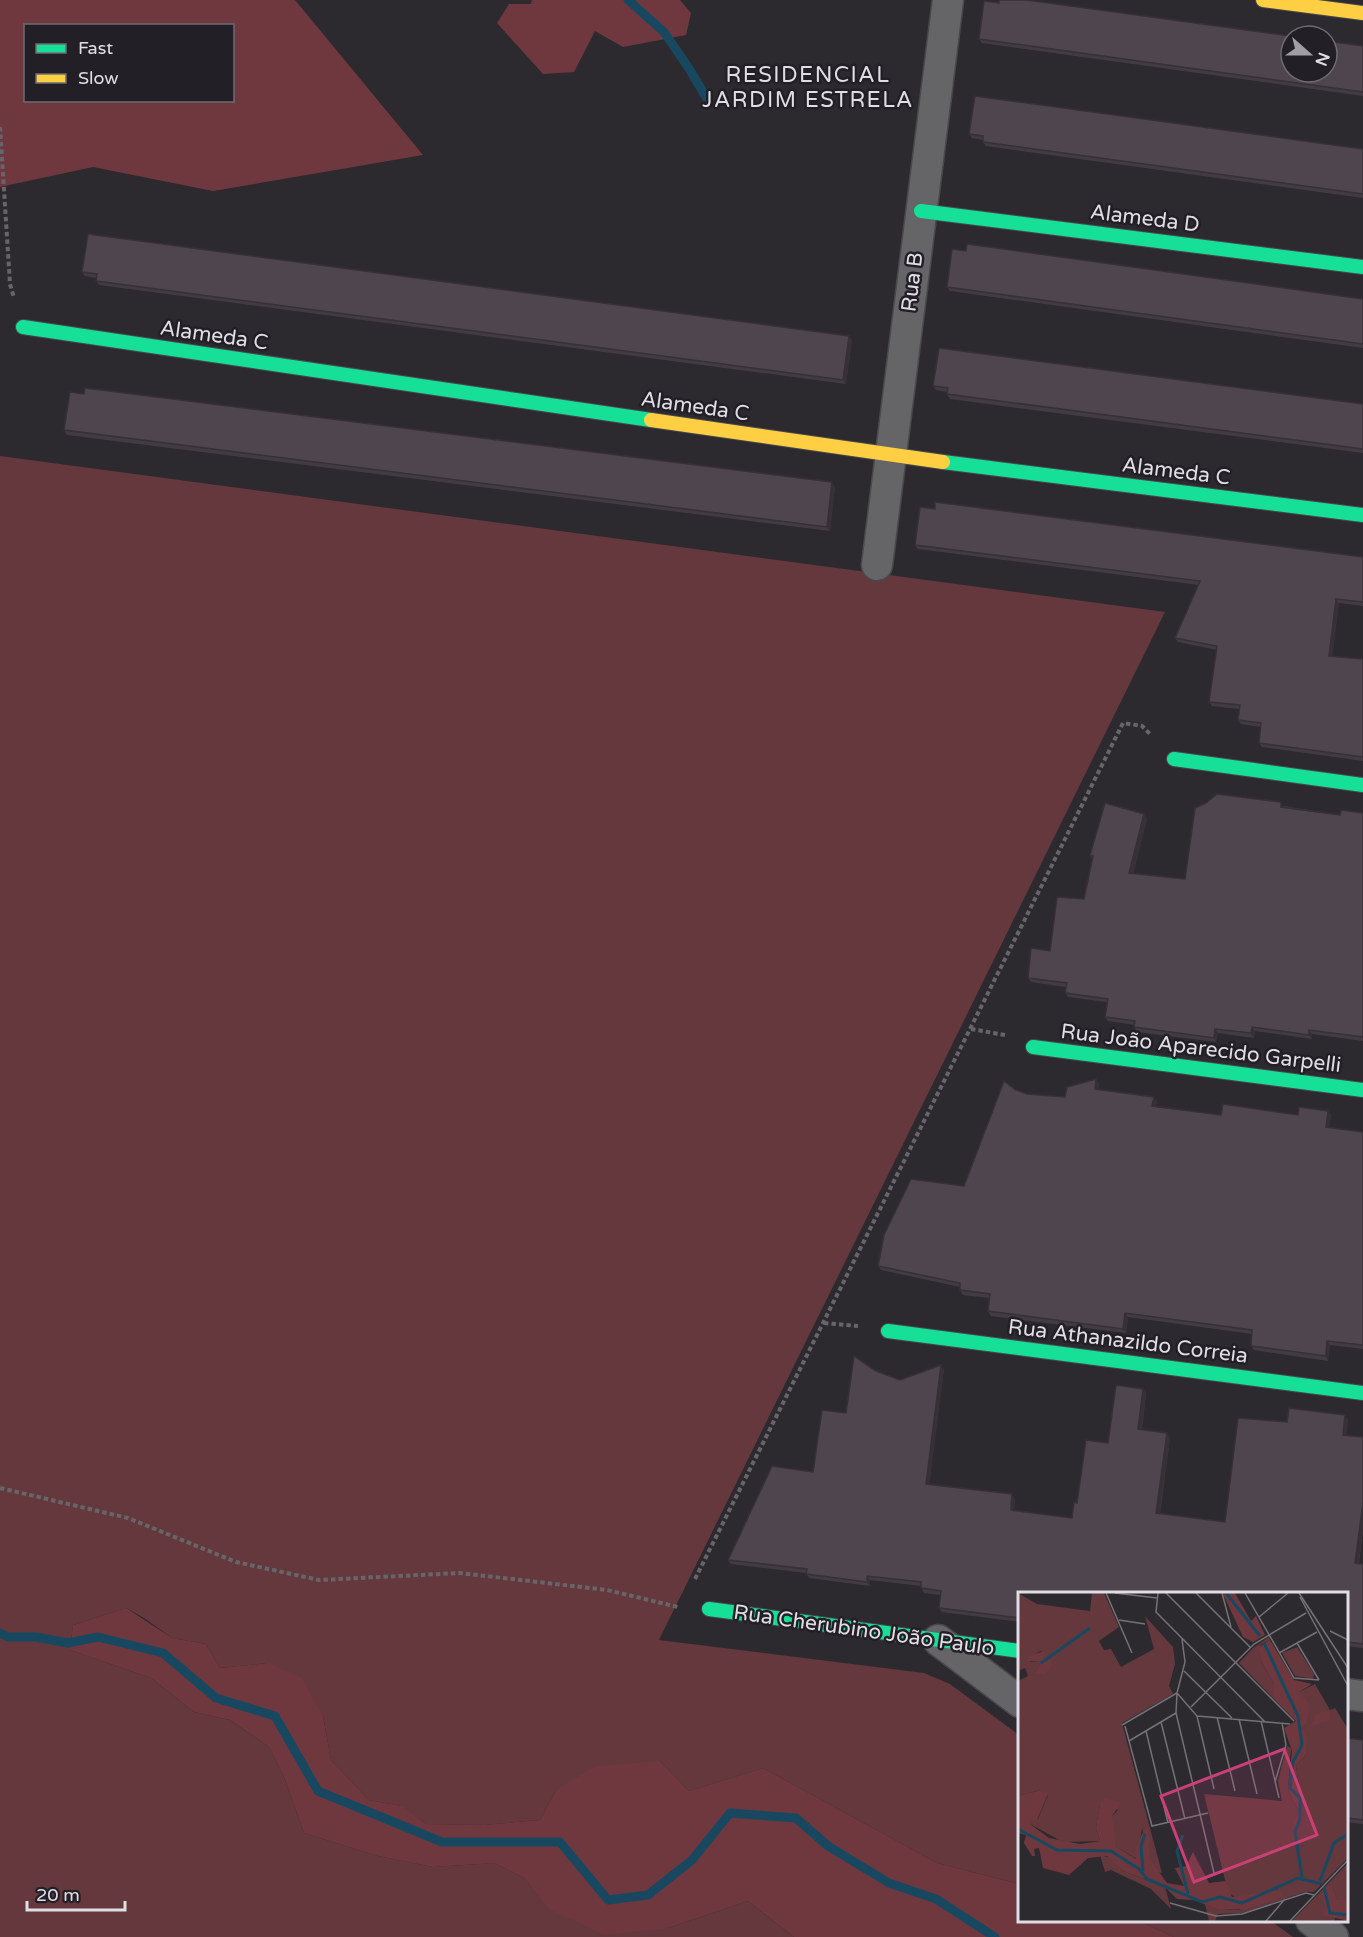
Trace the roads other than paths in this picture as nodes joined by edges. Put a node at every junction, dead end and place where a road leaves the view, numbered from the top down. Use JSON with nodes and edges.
{"nodes":[{"id":1,"x":948,"y":0,"type":"edge"},
{"id":2,"x":1263,"y":0,"type":"edge"},
{"id":3,"x":1363,"y":13,"type":"edge"},
{"id":4,"x":921,"y":211,"type":"junction"},
{"id":5,"x":1363,"y":267,"type":"edge"},
{"id":6,"x":23,"y":327,"type":"road end"},
{"id":7,"x":891,"y":456,"type":"junction"},
{"id":8,"x":1363,"y":515,"type":"edge"},
{"id":9,"x":877,"y":565,"type":"dead end"},
{"id":10,"x":1174,"y":759,"type":"road end"},
{"id":11,"x":1363,"y":785,"type":"edge"},
{"id":12,"x":1033,"y":1047,"type":"dead end"},
{"id":13,"x":1363,"y":1090,"type":"edge"},
{"id":14,"x":888,"y":1331,"type":"dead end"},
{"id":15,"x":1363,"y":1393,"type":"edge"},
{"id":16,"x":709,"y":1609,"type":"road end"},
{"id":17,"x":938,"y":1640,"type":"junction"},
{"id":18,"x":1018,"y":1651,"type":"edge"},
{"id":19,"x":1348,"y":1694,"type":"edge"},
{"id":20,"x":1363,"y":1696,"type":"edge"},
{"id":21,"x":1018,"y":1700,"type":"edge"},
{"id":22,"x":1314,"y":1922,"type":"edge"},
{"id":23,"x":1333,"y":1937,"type":"edge"}],
"edges":[{"from":1,"to":4,"type":"street","name":"Rua B"},
{"from":2,"to":3,"type":"street"},
{"from":4,"to":5,"type":"street","name":"Alameda D"},
{"from":4,"to":7,"type":"street","name":"Rua B"},
{"from":6,"to":7,"type":"street","name":"Alameda C"},
{"from":7,"to":8,"type":"street","name":"Alameda C"},
{"from":7,"to":9,"type":"street","name":"Rua B"},
{"from":10,"to":11,"type":"street"},
{"from":12,"to":13,"type":"street","name":"Rua João Aparecido Garpelli"},
{"from":14,"to":15,"type":"street","name":"Rua Athanazildo Correia"},
{"from":16,"to":17,"type":"street","name":"Rua Cherubino João Paulo"},
{"from":17,"to":18,"type":"street","name":"Rua Cherubino João Paulo"},
{"from":17,"to":21,"type":"street"},
{"from":19,"to":20,"type":"street"},
{"from":22,"to":23,"type":"street"}]}
